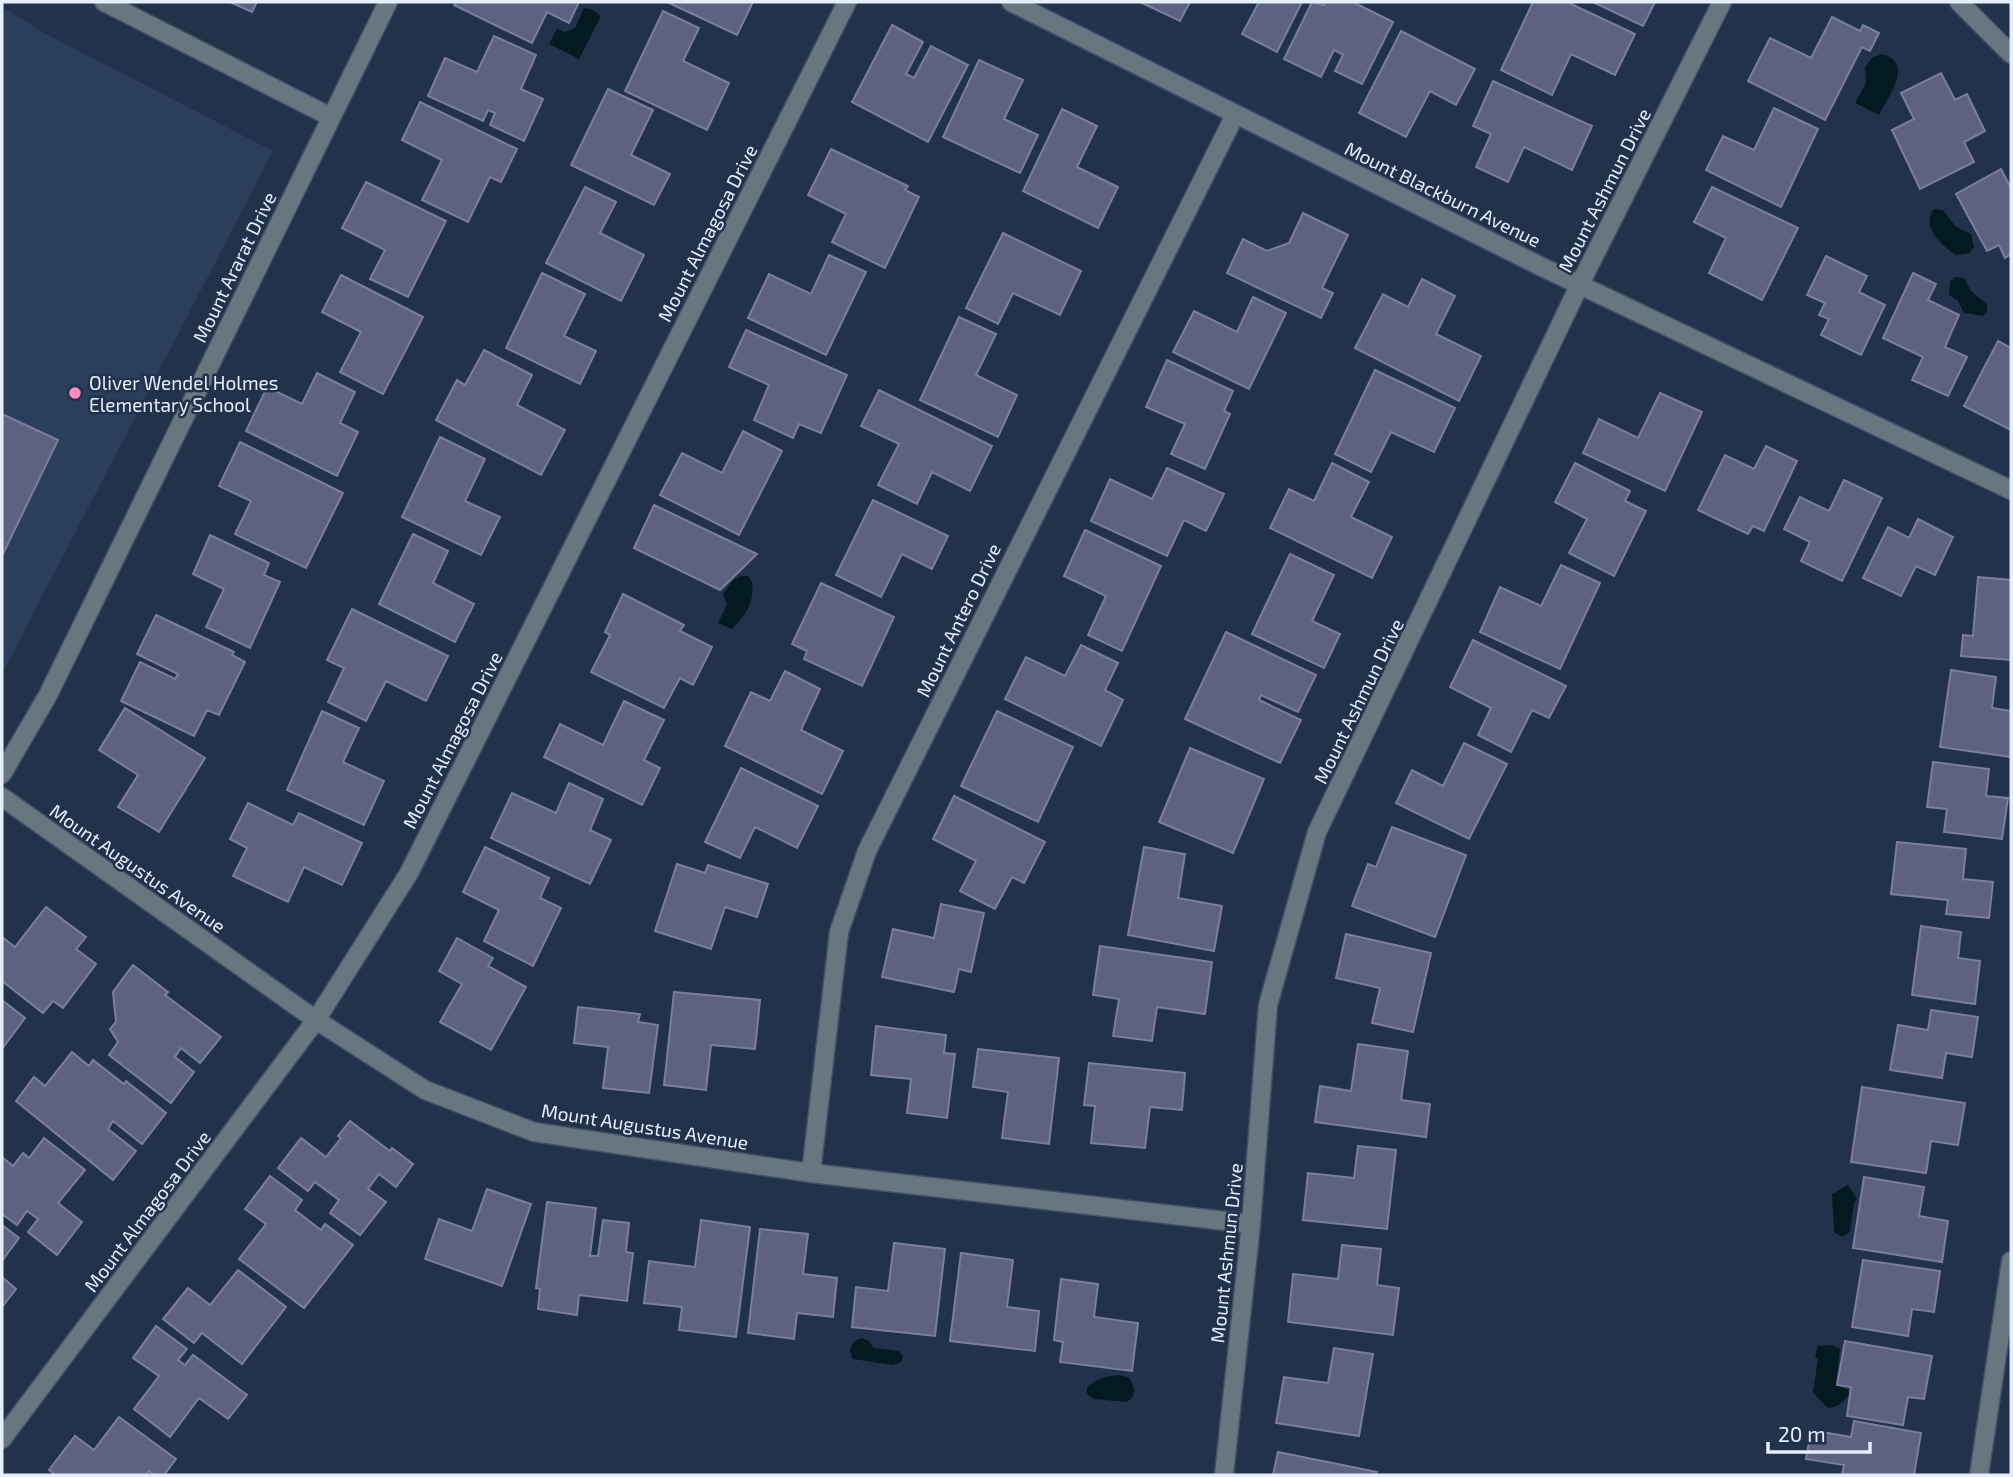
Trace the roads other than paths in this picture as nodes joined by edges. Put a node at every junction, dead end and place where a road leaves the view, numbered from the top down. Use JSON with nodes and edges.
{"nodes":[{"id":1,"x":104,"y":2,"type":"edge"},
{"id":2,"x":388,"y":2,"type":"edge"},
{"id":3,"x":846,"y":2,"type":"edge"},
{"id":4,"x":1011,"y":2,"type":"edge"},
{"id":5,"x":1722,"y":2,"type":"edge"},
{"id":6,"x":1959,"y":2,"type":"edge"},
{"id":7,"x":2011,"y":54,"type":"edge"},
{"id":8,"x":1235,"y":115,"type":"junction"},
{"id":9,"x":331,"y":117,"type":"junction"},
{"id":10,"x":1580,"y":284,"type":"junction"},
{"id":11,"x":2011,"y":490,"type":"edge"},
{"id":12,"x":2,"y":774,"type":"edge"},
{"id":13,"x":2,"y":797,"type":"edge"},
{"id":14,"x":316,"y":1020,"type":"junction"},
{"id":15,"x":811,"y":1172,"type":"junction"},
{"id":16,"x":1251,"y":1224,"type":"junction"},
{"id":17,"x":2011,"y":1261,"type":"edge"},
{"id":18,"x":2,"y":1439,"type":"edge"},
{"id":19,"x":1224,"y":1475,"type":"edge"},
{"id":20,"x":1979,"y":1475,"type":"edge"}],
"edges":[{"from":1,"to":9,"type":"street"},
{"from":2,"to":9,"type":"street","name":"Mount Ararat Drive"},
{"from":3,"to":14,"type":"street","name":"Mount Almagosa Drive"},
{"from":4,"to":8,"type":"street","name":"Mount Blackburn Avenue"},
{"from":5,"to":10,"type":"street","name":"Mount Ashmun Drive"},
{"from":6,"to":7,"type":"street"},
{"from":8,"to":10,"type":"street","name":"Mount Blackburn Avenue"},
{"from":8,"to":15,"type":"street","name":"Mount Antero Drive"},
{"from":9,"to":12,"type":"street","name":"Mount Ararat Drive"},
{"from":10,"to":11,"type":"street","name":"Mount Blackburn Avenue"},
{"from":10,"to":16,"type":"street","name":"Mount Ashmun Drive"},
{"from":13,"to":14,"type":"street","name":"Mount Augustus Avenue"},
{"from":14,"to":15,"type":"street","name":"Mount Augustus Avenue"},
{"from":14,"to":18,"type":"street","name":"Mount Almagosa Drive"},
{"from":15,"to":16,"type":"street","name":"Mount Augustus Avenue"},
{"from":16,"to":19,"type":"street","name":"Mount Ashmun Drive"},
{"from":17,"to":20,"type":"street"}]}
